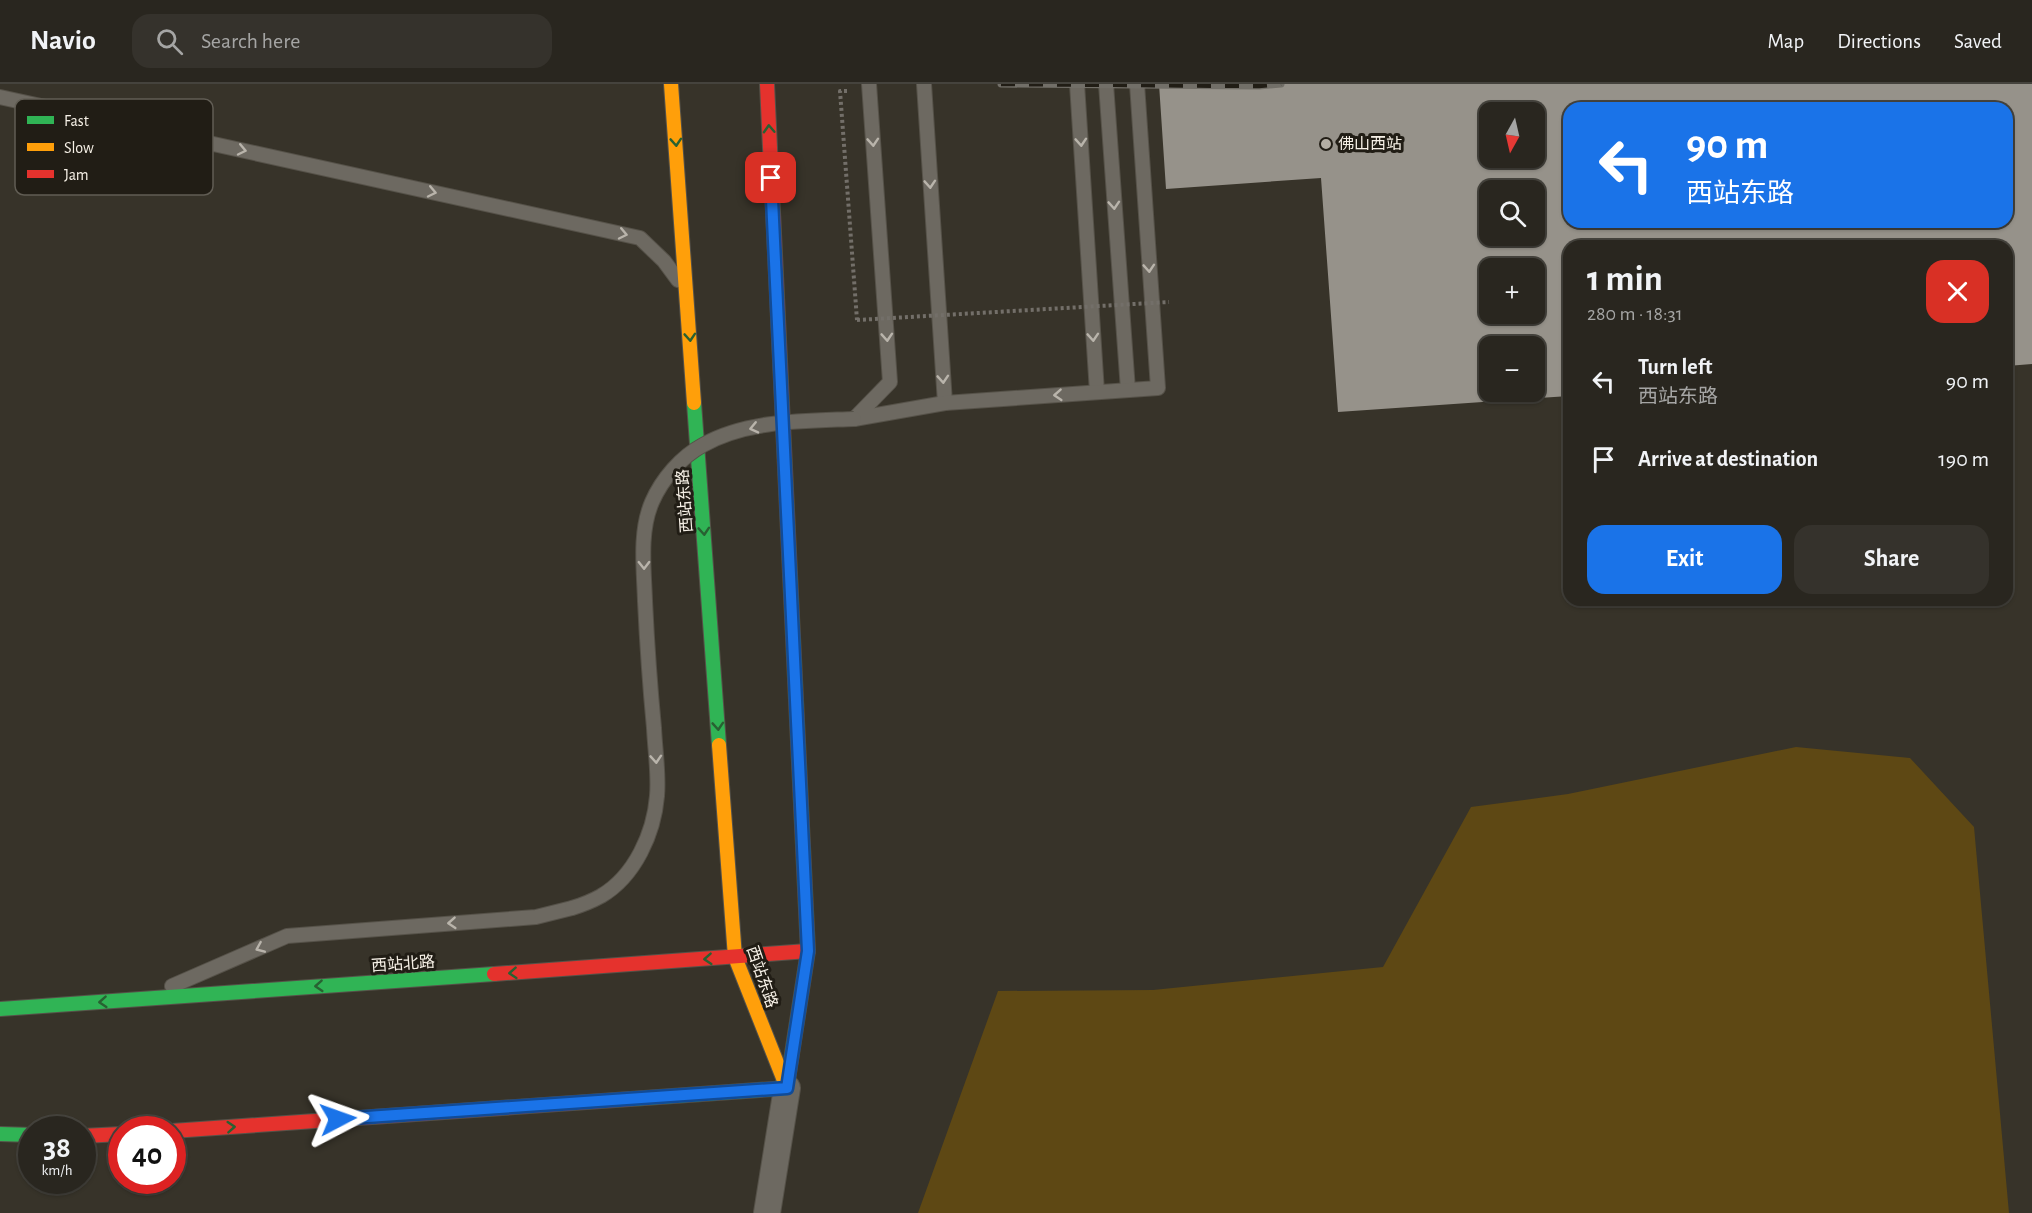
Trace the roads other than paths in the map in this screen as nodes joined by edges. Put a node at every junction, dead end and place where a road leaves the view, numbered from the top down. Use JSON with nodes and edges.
{"nodes":[{"id":1,"x":671,"y":84,"type":"edge"},
{"id":2,"x":767,"y":84,"type":"edge"},
{"id":3,"x":869,"y":84,"type":"edge"},
{"id":4,"x":924,"y":84,"type":"edge"},
{"id":5,"x":1077,"y":84,"type":"edge"},
{"id":6,"x":1106,"y":84,"type":"edge"},
{"id":7,"x":1137,"y":84,"type":"edge"},
{"id":8,"x":0,"y":97,"type":"edge"},
{"id":9,"x":15,"y":100,"type":"edge"},
{"id":10,"x":213,"y":144,"type":"edge"},
{"id":11,"x":687,"y":291,"type":"junction"},
{"id":12,"x":1128,"y":390,"type":"junction"},
{"id":13,"x":1097,"y":392,"type":"junction"},
{"id":14,"x":945,"y":403,"type":"junction"},
{"id":15,"x":854,"y":418,"type":"junction"},
{"id":16,"x":808,"y":951,"type":"junction"},
{"id":17,"x":735,"y":957,"type":"junction"},
{"id":18,"x":141,"y":999,"type":"junction"},
{"id":19,"x":0,"y":1009,"type":"edge"},
{"id":20,"x":787,"y":1088,"type":"junction"},
{"id":21,"x":186,"y":1130,"type":"edge"},
{"id":22,"x":0,"y":1134,"type":"edge"},
{"id":23,"x":18,"y":1135,"type":"edge"},
{"id":24,"x":767,"y":1213,"type":"edge"}],
"edges":[{"from":1,"to":11,"type":"main road","name":"西站东路","one_way":true},
{"from":16,"to":2,"type":"main road","name":"西站东路","one_way":true},
{"from":3,"to":15,"type":"lane","one_way":true},
{"from":4,"to":14,"type":"lane","one_way":true},
{"from":5,"to":13,"type":"lane","one_way":true},
{"from":6,"to":12,"type":"lane","one_way":true},
{"from":7,"to":12,"type":"lane","one_way":true},
{"from":8,"to":9,"type":"lane","one_way":true},
{"from":10,"to":11,"type":"lane","one_way":true},
{"from":11,"to":17,"type":"main road","name":"西站东路","one_way":true},
{"from":12,"to":13,"type":"lane"},
{"from":13,"to":14,"type":"lane","one_way":true},
{"from":14,"to":15,"type":"lane"},
{"from":15,"to":18,"type":"lane","one_way":true,"bridge":true},
{"from":16,"to":17,"type":"main road","name":"西站北路"},
{"from":16,"to":20,"type":"main road","name":"西站东路"},
{"from":17,"to":18,"type":"main road","name":"西站北路","one_way":true},
{"from":17,"to":20,"type":"main road","name":"西站东路"},
{"from":18,"to":19,"type":"main road","name":"西站北路","one_way":true},
{"from":21,"to":20,"type":"main road","one_way":true},
{"from":20,"to":24,"type":"street"},
{"from":22,"to":23,"type":"main road"}]}
